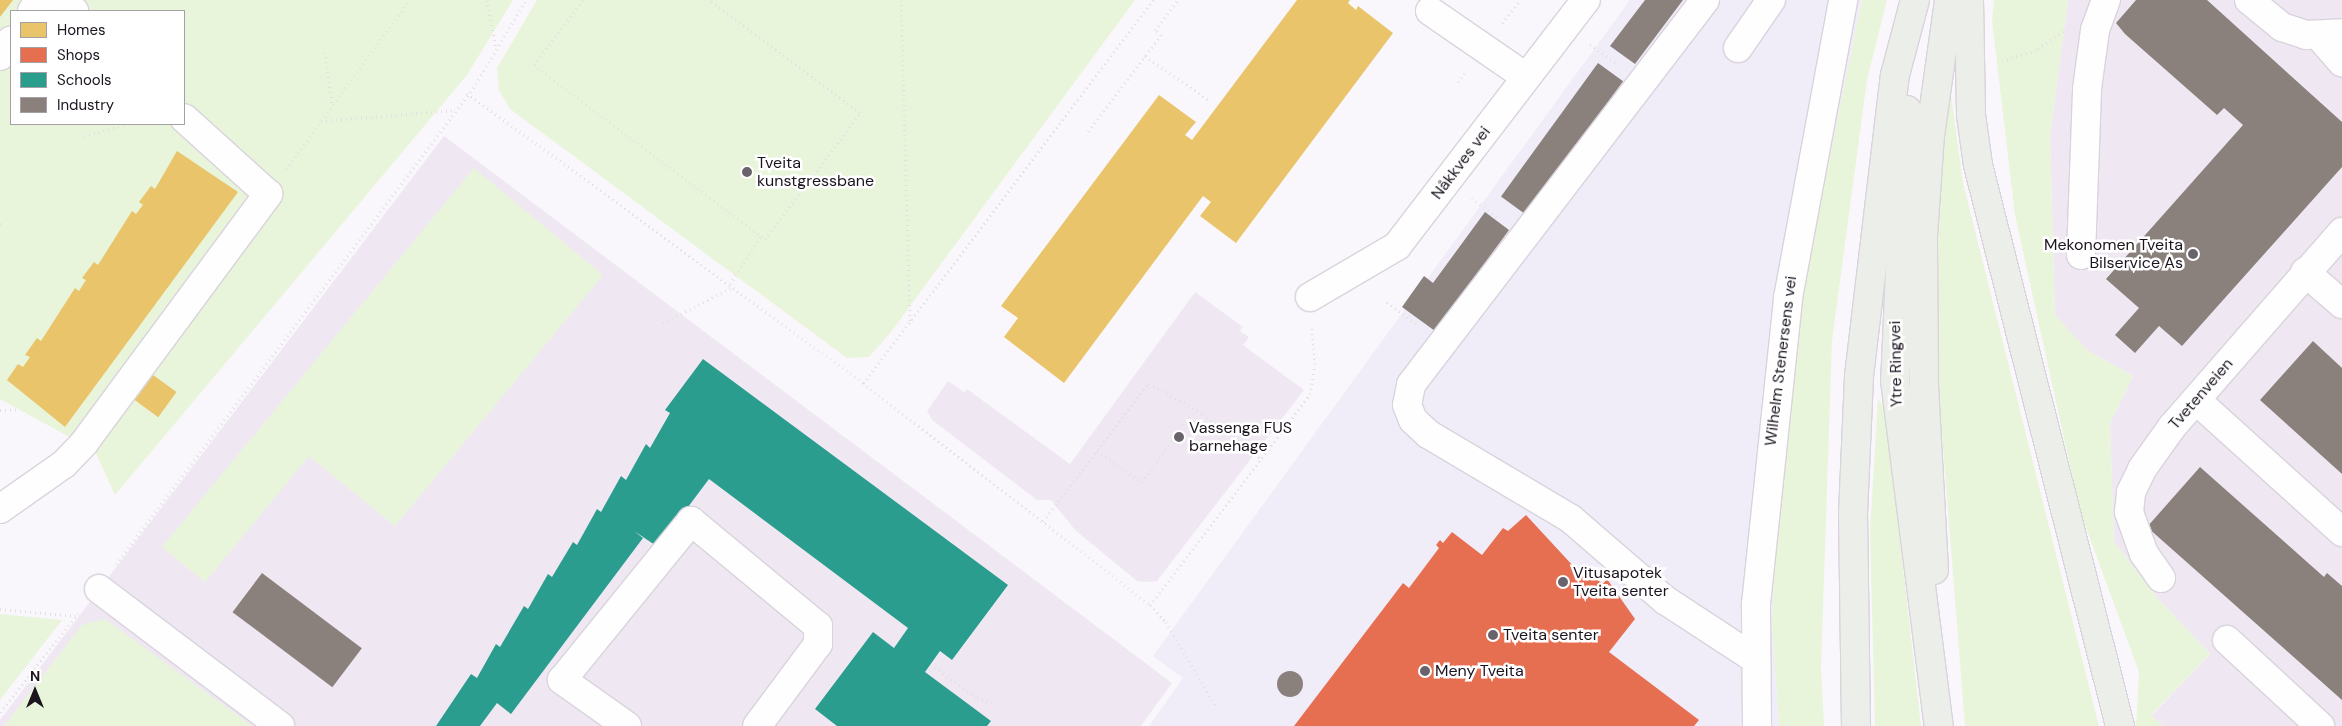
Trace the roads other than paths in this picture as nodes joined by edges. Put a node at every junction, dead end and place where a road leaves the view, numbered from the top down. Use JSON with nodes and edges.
{"nodes":[{"id":1,"x":60,"y":0,"type":"edge"},
{"id":2,"x":1586,"y":0,"type":"edge"},
{"id":3,"x":1705,"y":0,"type":"edge"},
{"id":4,"x":1771,"y":0,"type":"edge"},
{"id":5,"x":1841,"y":0,"type":"edge"},
{"id":6,"x":1915,"y":0,"type":"edge"},
{"id":7,"x":1922,"y":0,"type":"edge"},
{"id":8,"x":1949,"y":0,"type":"edge"},
{"id":9,"x":1969,"y":0,"type":"edge"},
{"id":10,"x":2106,"y":0,"type":"edge"},
{"id":11,"x":2249,"y":0,"type":"edge"},
{"id":12,"x":73,"y":10,"type":"edge"},
{"id":13,"x":1430,"y":11,"type":"dead end"},
{"id":14,"x":2330,"y":34,"type":"edge"},
{"id":15,"x":10,"y":41,"type":"edge"},
{"id":16,"x":1738,"y":48,"type":"dead end"},
{"id":17,"x":0,"y":56,"type":"edge"},
{"id":18,"x":2342,"y":62,"type":"edge"},
{"id":19,"x":1526,"y":77,"type":"junction"},
{"id":20,"x":185,"y":119,"type":"edge"},
{"id":21,"x":2342,"y":232,"type":"edge"},
{"id":22,"x":2081,"y":255,"type":"dead end"},
{"id":23,"x":2305,"y":272,"type":"junction"},
{"id":24,"x":1310,"y":297,"type":"road end"},
{"id":25,"x":2342,"y":304,"type":"edge"},
{"id":26,"x":2196,"y":400,"type":"junction"},
{"id":27,"x":6,"y":500,"type":"edge"},
{"id":28,"x":2342,"y":532,"type":"edge"},
{"id":29,"x":2161,"y":578,"type":"dead end"},
{"id":30,"x":99,"y":589,"type":"road end"},
{"id":31,"x":2227,"y":640,"type":"dead end"},
{"id":32,"x":1754,"y":659,"type":"junction"},
{"id":33,"x":280,"y":726,"type":"edge"},
{"id":34,"x":627,"y":726,"type":"edge"},
{"id":35,"x":757,"y":726,"type":"edge"},
{"id":36,"x":1757,"y":726,"type":"edge"},
{"id":37,"x":1856,"y":726,"type":"edge"},
{"id":38,"x":1940,"y":726,"type":"edge"},
{"id":39,"x":1944,"y":726,"type":"edge"},
{"id":40,"x":2120,"y":726,"type":"edge"},
{"id":41,"x":2320,"y":726,"type":"edge"}],
"edges":[{"from":1,"to":12,"type":"street"},
{"from":2,"to":19,"type":"street","name":"Nåkkves vei"},
{"from":3,"to":32,"type":"street"},
{"from":4,"to":16,"type":"street"},
{"from":5,"to":32,"type":"street","name":"Wilhelm Stenersens vei"},
{"from":6,"to":37,"type":"main road"},
{"from":7,"to":38,"type":"main road","name":"Ytre Ringvei"},
{"from":8,"to":39,"type":"main road","name":"Ytre Ringvei"},
{"from":9,"to":40,"type":"main road"},
{"from":10,"to":22,"type":"street"},
{"from":11,"to":14,"type":"street"},
{"from":13,"to":19,"type":"street"},
{"from":14,"to":18,"type":"street"},
{"from":15,"to":17,"type":"street"},
{"from":19,"to":24,"type":"street","name":"Nåkkves vei"},
{"from":20,"to":27,"type":"street"},
{"from":21,"to":23,"type":"street","name":"Tvetenveien"},
{"from":23,"to":25,"type":"street"},
{"from":23,"to":26,"type":"street","name":"Tvetenveien"},
{"from":26,"to":28,"type":"street"},
{"from":26,"to":29,"type":"street","name":"Tvetenveien"},
{"from":30,"to":33,"type":"street"},
{"from":31,"to":41,"type":"street"},
{"from":32,"to":36,"type":"street","name":"Wilhelm Stenersens vei"},
{"from":34,"to":35,"type":"street"}]}
